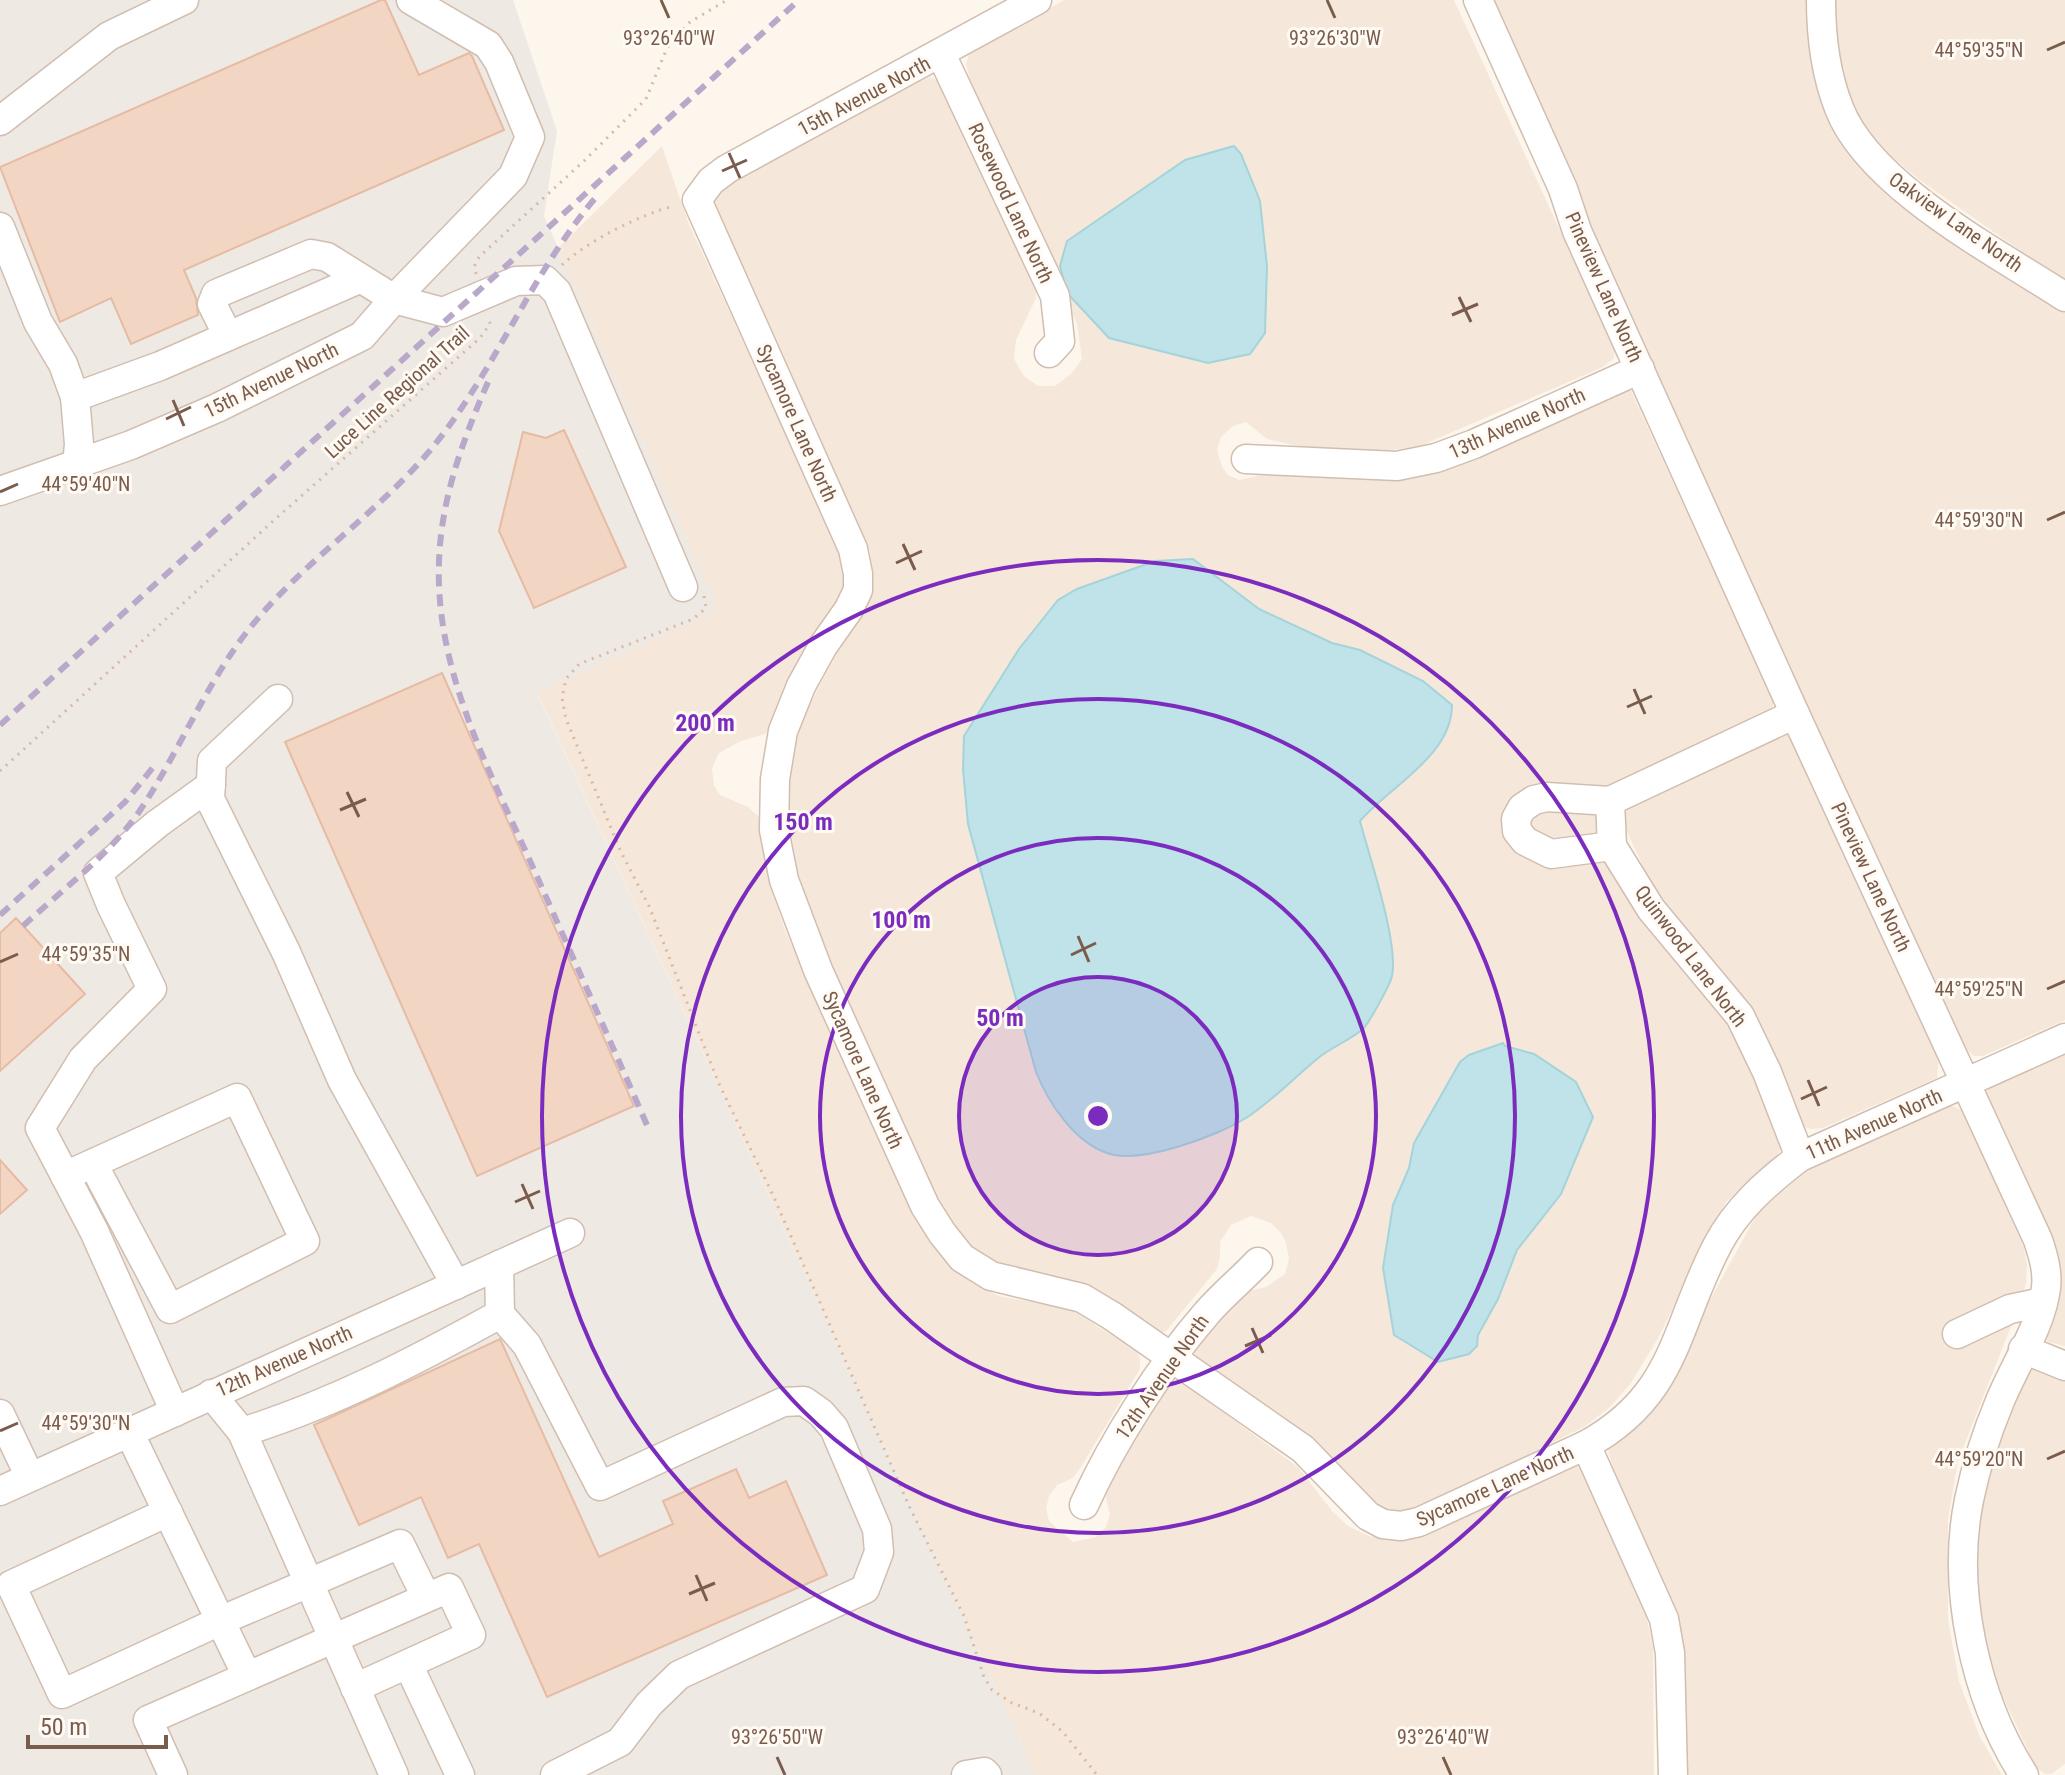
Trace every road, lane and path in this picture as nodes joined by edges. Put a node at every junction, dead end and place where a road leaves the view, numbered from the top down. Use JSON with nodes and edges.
{"nodes":[{"id":1,"x":184,"y":0,"type":"edge"},
{"id":2,"x":411,"y":0,"type":"edge"},
{"id":3,"x":727,"y":0,"type":"edge"},
{"id":4,"x":1037,"y":0,"type":"edge"},
{"id":5,"x":1478,"y":0,"type":"edge"},
{"id":6,"x":1821,"y":0,"type":"edge"},
{"id":7,"x":941,"y":54,"type":"junction"},
{"id":8,"x":0,"y":121,"type":"edge"},
{"id":9,"x":697,"y":200,"type":"junction"},
{"id":10,"x":0,"y":227,"type":"edge"},
{"id":11,"x":359,"y":279,"type":"junction"},
{"id":12,"x":545,"y":280,"type":"junction"},
{"id":13,"x":483,"y":295,"type":"junction"},
{"id":14,"x":2065,"y":297,"type":"edge"},
{"id":15,"x":394,"y":299,"type":"junction"},
{"id":16,"x":228,"y":336,"type":"junction"},
{"id":17,"x":1049,"y":353,"type":"dead end"},
{"id":18,"x":1640,"y":369,"type":"junction"},
{"id":19,"x":75,"y":397,"type":"junction"},
{"id":20,"x":1246,"y":459,"type":"dead end"},
{"id":21,"x":77,"y":465,"type":"junction"},
{"id":22,"x":0,"y":491,"type":"edge"},
{"id":23,"x":683,"y":587,"type":"dead end"},
{"id":24,"x":657,"y":634,"type":"dead end"},
{"id":25,"x":278,"y":699,"type":"dead end"},
{"id":26,"x":1795,"y":714,"type":"junction"},
{"id":27,"x":0,"y":771,"type":"edge"},
{"id":28,"x":211,"y":785,"type":"junction"},
{"id":29,"x":1610,"y":801,"type":"junction"},
{"id":30,"x":1612,"y":846,"type":"junction"},
{"id":31,"x":2065,"y":1038,"type":"edge"},
{"id":32,"x":1967,"y":1082,"type":"junction"},
{"id":33,"x":1800,"y":1157,"type":"junction"},
{"id":34,"x":93,"y":1164,"type":"junction"},
{"id":35,"x":65,"y":1176,"type":"junction"},
{"id":36,"x":570,"y":1233,"type":"dead end"},
{"id":37,"x":143,"y":1258,"type":"junction"},
{"id":38,"x":1258,"y":1262,"type":"dead end"},
{"id":39,"x":499,"y":1265,"type":"junction"},
{"id":40,"x":113,"y":1274,"type":"junction"},
{"id":41,"x":456,"y":1285,"type":"junction"},
{"id":42,"x":2043,"y":1302,"type":"junction"},
{"id":43,"x":500,"y":1314,"type":"junction"},
{"id":44,"x":1957,"y":1334,"type":"dead end"},
{"id":45,"x":2023,"y":1349,"type":"junction"},
{"id":46,"x":1173,"y":1358,"type":"junction"},
{"id":47,"x":2065,"y":1366,"type":"edge"},
{"id":48,"x":211,"y":1394,"type":"junction"},
{"id":49,"x":175,"y":1412,"type":"junction"},
{"id":50,"x":0,"y":1414,"type":"edge"},
{"id":51,"x":129,"y":1432,"type":"junction"},
{"id":52,"x":242,"y":1432,"type":"junction"},
{"id":53,"x":1586,"y":1445,"type":"junction"},
{"id":54,"x":30,"y":1477,"type":"junction"},
{"id":55,"x":0,"y":1491,"type":"edge"},
{"id":56,"x":1084,"y":1505,"type":"dead end"},
{"id":57,"x":168,"y":1512,"type":"junction"},
{"id":58,"x":308,"y":1583,"type":"junction"},
{"id":59,"x":426,"y":1597,"type":"junction"},
{"id":60,"x":220,"y":1621,"type":"junction"},
{"id":61,"x":333,"y":1638,"type":"junction"},
{"id":62,"x":408,"y":1664,"type":"junction"},
{"id":63,"x":247,"y":1676,"type":"junction"},
{"id":64,"x":355,"y":1688,"type":"junction"},
{"id":65,"x":173,"y":1775,"type":"edge"},
{"id":66,"x":394,"y":1775,"type":"edge"},
{"id":67,"x":460,"y":1775,"type":"edge"},
{"id":68,"x":555,"y":1775,"type":"edge"},
{"id":69,"x":966,"y":1775,"type":"edge"},
{"id":70,"x":987,"y":1775,"type":"edge"},
{"id":71,"x":1097,"y":1775,"type":"edge"},
{"id":72,"x":1673,"y":1775,"type":"edge"},
{"id":73,"x":2024,"y":1775,"type":"edge"}],
"edges":[{"from":1,"to":8,"type":"street"},
{"from":2,"to":15,"type":"street","name":"15th Avenue North"},
{"from":3,"to":13,"type":"path","name":"Luce Line Regional Trail"},
{"from":4,"to":7,"type":"street","name":"15th Avenue North"},
{"from":5,"to":18,"type":"street","name":"Pineview Lane North"},
{"from":6,"to":14,"type":"street","name":"Oakview Lane North"},
{"from":7,"to":9,"type":"street","name":"15th Avenue North"},
{"from":7,"to":17,"type":"street","name":"Rosewood Lane North"},
{"from":9,"to":12,"type":"path"},
{"from":9,"to":46,"type":"street","name":"Sycamore Lane North"},
{"from":10,"to":19,"type":"street"},
{"from":11,"to":15,"type":"street"},
{"from":11,"to":16,"type":"street"},
{"from":11,"to":16,"type":"street"},
{"from":12,"to":13,"type":"street"},
{"from":12,"to":23,"type":"street"},
{"from":13,"to":15,"type":"street"},
{"from":13,"to":27,"type":"path","name":"Luce Line Regional Trail"},
{"from":15,"to":21,"type":"street","name":"15th Avenue North"},
{"from":16,"to":19,"type":"street"},
{"from":18,"to":20,"type":"street","name":"13th Avenue North"},
{"from":18,"to":26,"type":"street","name":"Pineview Lane North"},
{"from":19,"to":21,"type":"street"},
{"from":21,"to":22,"type":"street","name":"15th Avenue North"},
{"from":24,"to":71,"type":"path"},
{"from":25,"to":28,"type":"street"},
{"from":26,"to":29,"type":"street"},
{"from":26,"to":32,"type":"street","name":"Pineview Lane North"},
{"from":28,"to":35,"type":"street"},
{"from":28,"to":41,"type":"street"},
{"from":29,"to":30,"type":"street","name":"Quinwood Lane North"},
{"from":29,"to":30,"type":"street"},
{"from":30,"to":33,"type":"street","name":"Quinwood Lane North"},
{"from":31,"to":32,"type":"street","name":"11th Avenue North"},
{"from":32,"to":33,"type":"street","name":"11th Avenue North"},
{"from":32,"to":42,"type":"street","name":"Pineview Lane North"},
{"from":33,"to":53,"type":"street","name":"11th Avenue North"},
{"from":34,"to":35,"type":"street"},
{"from":34,"to":37,"type":"street"},
{"from":34,"to":37,"type":"street"},
{"from":35,"to":40,"type":"street"},
{"from":36,"to":39,"type":"street","name":"12th Avenue North"},
{"from":37,"to":40,"type":"street"},
{"from":38,"to":46,"type":"street","name":"12th Avenue North"},
{"from":39,"to":41,"type":"street","name":"12th Avenue North"},
{"from":39,"to":43,"type":"street"},
{"from":40,"to":49,"type":"street"},
{"from":41,"to":48,"type":"street","name":"12th Avenue North"},
{"from":42,"to":44,"type":"street"},
{"from":42,"to":45,"type":"street","name":"Pineview Lane North"},
{"from":43,"to":52,"type":"street"},
{"from":43,"to":68,"type":"street"},
{"from":45,"to":47,"type":"street"},
{"from":45,"to":73,"type":"street","name":"Pineview Lane North"},
{"from":46,"to":53,"type":"street","name":"Sycamore Lane North"},
{"from":46,"to":56,"type":"street","name":"12th Avenue North"},
{"from":48,"to":49,"type":"street","name":"12th Avenue North"},
{"from":48,"to":52,"type":"street"},
{"from":49,"to":51,"type":"street","name":"12th Avenue North"},
{"from":50,"to":54,"type":"street"},
{"from":51,"to":54,"type":"street","name":"12th Avenue North"},
{"from":51,"to":57,"type":"street"},
{"from":52,"to":58,"type":"street"},
{"from":53,"to":72,"type":"street"},
{"from":54,"to":55,"type":"street","name":"12th Avenue North"},
{"from":57,"to":60,"type":"street"},
{"from":57,"to":60,"type":"street"},
{"from":58,"to":59,"type":"street"},
{"from":58,"to":60,"type":"street"},
{"from":58,"to":61,"type":"street"},
{"from":59,"to":61,"type":"street"},
{"from":59,"to":62,"type":"street"},
{"from":60,"to":63,"type":"street"},
{"from":61,"to":63,"type":"street"},
{"from":61,"to":64,"type":"street"},
{"from":62,"to":64,"type":"street"},
{"from":62,"to":67,"type":"street"},
{"from":63,"to":65,"type":"street"},
{"from":64,"to":66,"type":"street"},
{"from":69,"to":70,"type":"street"}]}
